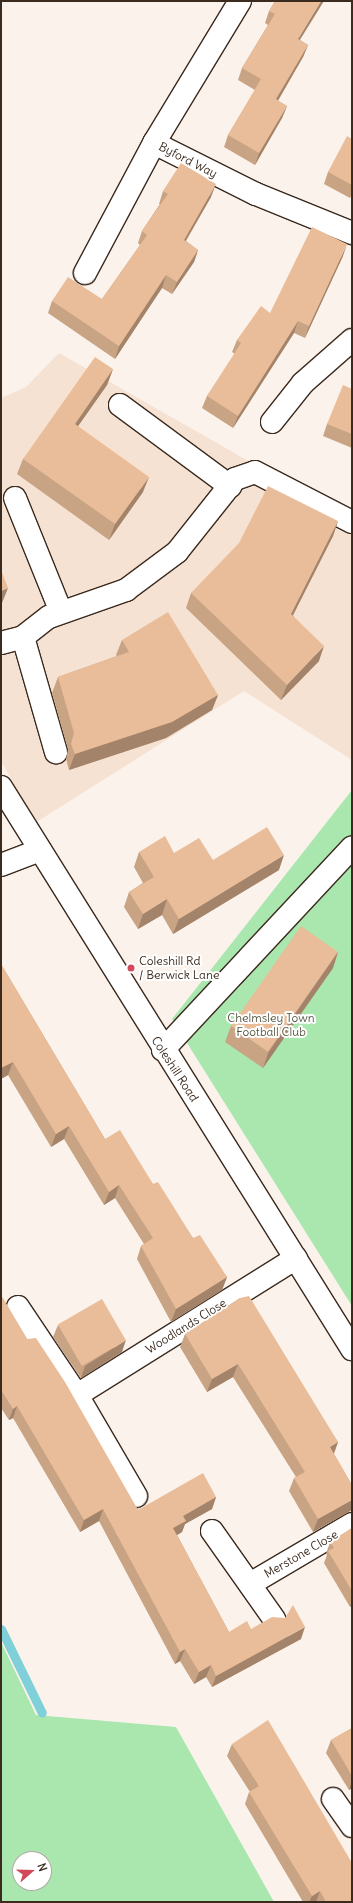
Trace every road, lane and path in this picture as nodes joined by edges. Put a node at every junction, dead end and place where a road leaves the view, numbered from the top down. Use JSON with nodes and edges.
{"nodes":[{"id":1,"x":240,"y":1,"type":"edge"},
{"id":2,"x":154,"y":143,"type":"junction"},
{"id":3,"x":352,"y":233,"type":"edge"},
{"id":4,"x":86,"y":274,"type":"dead end"},
{"id":5,"x":352,"y":340,"type":"edge"},
{"id":6,"x":120,"y":405,"type":"dead end"},
{"id":7,"x":272,"y":422,"type":"dead end"},
{"id":8,"x":230,"y":486,"type":"junction"},
{"id":9,"x":15,"y":498,"type":"dead end"},
{"id":10,"x":352,"y":522,"type":"edge"},
{"id":11,"x":61,"y":612,"type":"junction"},
{"id":12,"x":23,"y":637,"type":"junction"},
{"id":13,"x":1,"y":643,"type":"edge"},
{"id":14,"x":56,"y":752,"type":"dead end"},
{"id":15,"x":1,"y":786,"type":"edge"},
{"id":16,"x":352,"y":847,"type":"edge"},
{"id":17,"x":40,"y":850,"type":"junction"},
{"id":18,"x":1,"y":865,"type":"edge"},
{"id":19,"x":163,"y":1050,"type":"junction"},
{"id":20,"x":296,"y":1258,"type":"junction"},
{"id":21,"x":18,"y":1307,"type":"dead end"},
{"id":22,"x":352,"y":1349,"type":"edge"},
{"id":23,"x":77,"y":1395,"type":"junction"},
{"id":24,"x":136,"y":1496,"type":"dead end"},
{"id":25,"x":352,"y":1524,"type":"edge"},
{"id":26,"x":212,"y":1531,"type":"dead end"},
{"id":27,"x":250,"y":1584,"type":"junction"},
{"id":28,"x":274,"y":1619,"type":"edge"},
{"id":29,"x":333,"y":1799,"type":"dead end"},
{"id":30,"x":352,"y":1826,"type":"edge"}],
"edges":[{"from":1,"to":2,"type":"street","name":"Byford Way"},
{"from":2,"to":3,"type":"street","name":"Byford Way"},
{"from":2,"to":4,"type":"street"},
{"from":5,"to":7,"type":"street"},
{"from":6,"to":8,"type":"street"},
{"from":8,"to":10,"type":"street"},
{"from":8,"to":11,"type":"street"},
{"from":9,"to":11,"type":"street"},
{"from":11,"to":12,"type":"street"},
{"from":12,"to":13,"type":"street"},
{"from":12,"to":14,"type":"street"},
{"from":15,"to":17,"type":"street","name":"Coleshill Road"},
{"from":16,"to":19,"type":"street"},
{"from":17,"to":18,"type":"street"},
{"from":17,"to":19,"type":"street","name":"Coleshill Road"},
{"from":19,"to":20,"type":"street","name":"Coleshill Road"},
{"from":20,"to":22,"type":"street","name":"Coleshill Road"},
{"from":20,"to":23,"type":"street","name":"Woodlands Close"},
{"from":21,"to":23,"type":"street"},
{"from":23,"to":24,"type":"street"},
{"from":25,"to":27,"type":"street","name":"Merstone Close"},
{"from":26,"to":27,"type":"street","name":"Merstone Close"},
{"from":27,"to":28,"type":"street","name":"Merstone Close"},
{"from":29,"to":30,"type":"street"}]}
